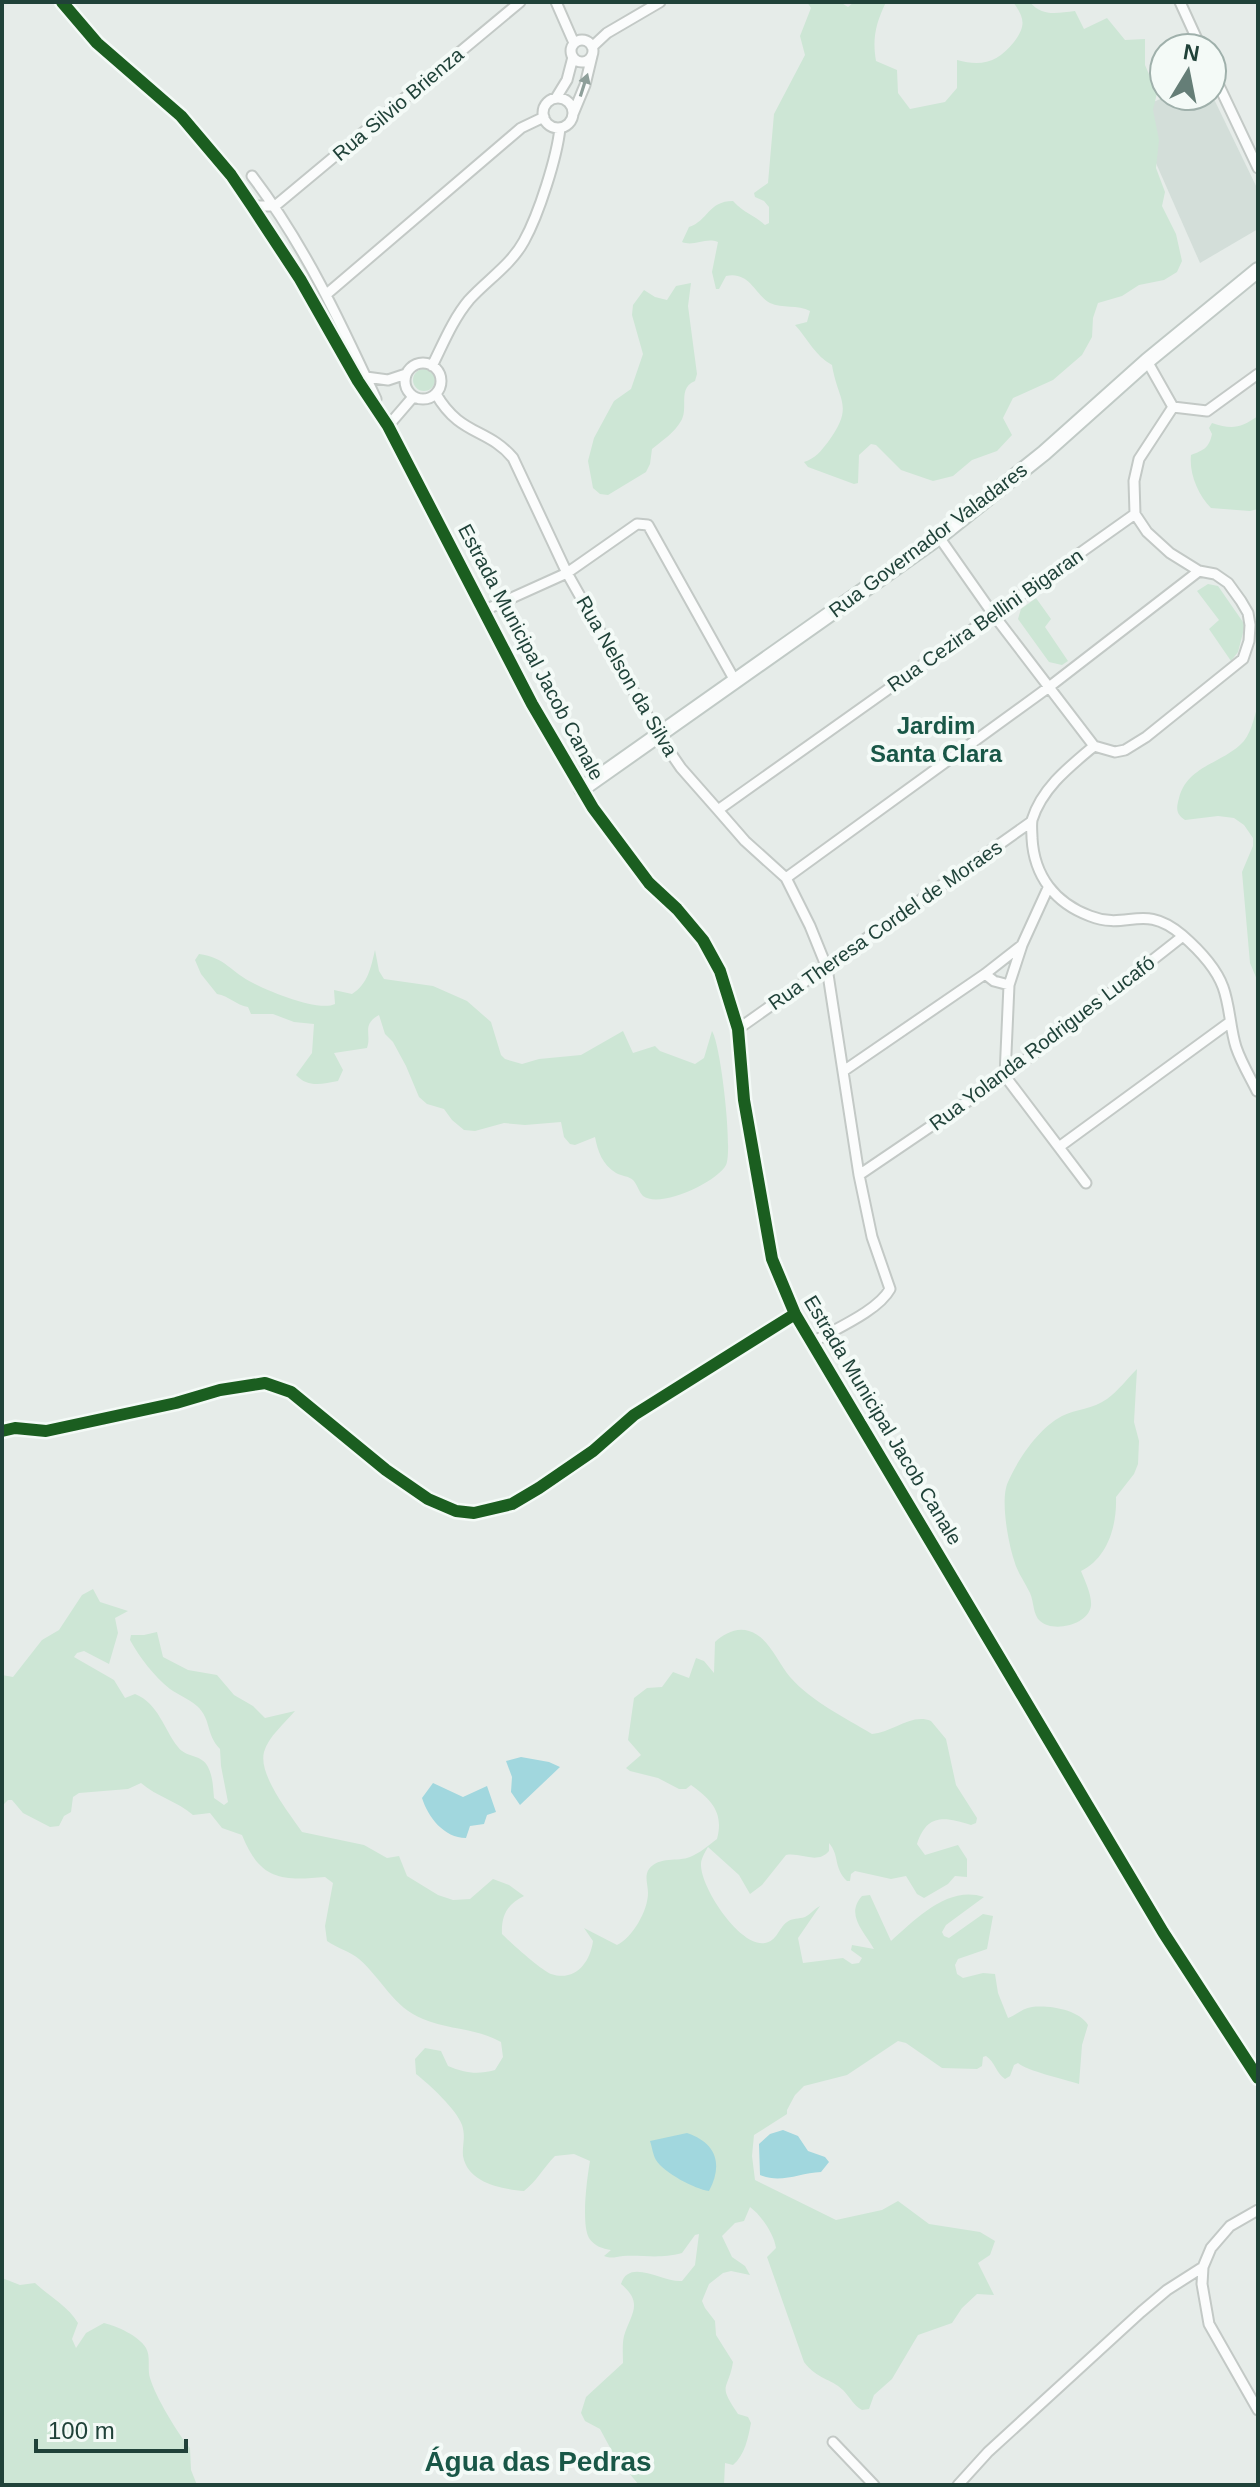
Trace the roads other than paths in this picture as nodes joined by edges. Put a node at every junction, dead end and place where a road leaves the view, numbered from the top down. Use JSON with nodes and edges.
{"nodes":[{"id":1,"x":62,"y":2,"type":"edge"},
{"id":2,"x":520,"y":2,"type":"edge"},
{"id":3,"x":556,"y":2,"type":"edge"},
{"id":4,"x":660,"y":2,"type":"edge"},
{"id":5,"x":1180,"y":2,"type":"edge"},
{"id":6,"x":1194,"y":32,"type":"edge"},
{"id":7,"x":574,"y":43,"type":"junction"},
{"id":8,"x":592,"y":51,"type":"junction"},
{"id":9,"x":573,"y":57,"type":"junction"},
{"id":10,"x":556,"y":98,"type":"junction"},
{"id":11,"x":1228,"y":105,"type":"edge"},
{"id":12,"x":573,"y":114,"type":"junction"},
{"id":13,"x":544,"y":117,"type":"junction"},
{"id":14,"x":560,"y":128,"type":"junction"},
{"id":15,"x":1258,"y":168,"type":"edge"},
{"id":16,"x":252,"y":176,"type":"dead end"},
{"id":17,"x":252,"y":206,"type":"junction"},
{"id":18,"x":275,"y":206,"type":"junction"},
{"id":19,"x":1258,"y":270,"type":"edge"},
{"id":20,"x":328,"y":293,"type":"junction"},
{"id":21,"x":1147,"y":361,"type":"junction"},
{"id":22,"x":432,"y":366,"type":"junction"},
{"id":23,"x":406,"y":374,"type":"junction"},
{"id":24,"x":1258,"y":374,"type":"edge"},
{"id":25,"x":366,"y":377,"type":"junction"},
{"id":26,"x":436,"y":394,"type":"junction"},
{"id":27,"x":413,"y":397,"type":"junction"},
{"id":28,"x":1173,"y":407,"type":"junction"},
{"id":29,"x":388,"y":426,"type":"junction"},
{"id":30,"x":1135,"y":514,"type":"junction"},
{"id":31,"x":939,"y":537,"type":"junction"},
{"id":32,"x":1199,"y":571,"type":"junction"},
{"id":33,"x":567,"y":573,"type":"junction"},
{"id":34,"x":485,"y":610,"type":"junction"},
{"id":35,"x":993,"y":614,"type":"junction"},
{"id":36,"x":734,"y":679,"type":"junction"},
{"id":37,"x":1049,"y":687,"type":"junction"},
{"id":38,"x":659,"y":736,"type":"junction"},
{"id":39,"x":1094,"y":746,"type":"junction"},
{"id":40,"x":582,"y":789,"type":"junction"},
{"id":41,"x":718,"y":810,"type":"junction"},
{"id":42,"x":1031,"y":822,"type":"junction"},
{"id":43,"x":786,"y":878,"type":"junction"},
{"id":44,"x":1048,"y":888,"type":"junction"},
{"id":45,"x":1183,"y":936,"type":"junction"},
{"id":46,"x":1022,"y":945,"type":"junction"},
{"id":47,"x":827,"y":968,"type":"junction"},
{"id":48,"x":985,"y":974,"type":"junction"},
{"id":49,"x":1009,"y":985,"type":"junction"},
{"id":50,"x":1230,"y":1022,"type":"junction"},
{"id":51,"x":738,"y":1029,"type":"junction"},
{"id":52,"x":845,"y":1070,"type":"junction"},
{"id":53,"x":1005,"y":1076,"type":"junction"},
{"id":54,"x":1257,"y":1091,"type":"edge"},
{"id":55,"x":1059,"y":1147,"type":"junction"},
{"id":56,"x":859,"y":1175,"type":"junction"},
{"id":57,"x":1086,"y":1183,"type":"dead end"},
{"id":58,"x":795,"y":1314,"type":"junction"},
{"id":59,"x":813,"y":1342,"type":"junction"},
{"id":60,"x":2,"y":1431,"type":"edge"},
{"id":61,"x":1258,"y":2078,"type":"edge"},
{"id":62,"x":1258,"y":2210,"type":"edge"},
{"id":63,"x":1203,"y":2267,"type":"junction"},
{"id":64,"x":1258,"y":2410,"type":"edge"},
{"id":65,"x":833,"y":2442,"type":"dead end"},
{"id":66,"x":874,"y":2485,"type":"edge"},
{"id":67,"x":958,"y":2485,"type":"edge"}],
"edges":[{"from":1,"to":17,"type":"street","name":"Estrada Municipal Jacob Canale"},
{"from":2,"to":18,"type":"street","name":"Rua Silvio Brienza"},
{"from":3,"to":7,"type":"street"},
{"from":4,"to":8,"type":"street"},
{"from":5,"to":6,"type":"street"},
{"from":7,"to":8,"type":"street"},
{"from":7,"to":9,"type":"street"},
{"from":8,"to":9,"type":"street"},
{"from":12,"to":8,"type":"street","one_way":true},
{"from":9,"to":10,"type":"street"},
{"from":10,"to":12,"type":"street"},
{"from":10,"to":13,"type":"street"},
{"from":11,"to":15,"type":"street"},
{"from":12,"to":14,"type":"street"},
{"from":13,"to":14,"type":"street"},
{"from":13,"to":20,"type":"street"},
{"from":14,"to":22,"type":"street"},
{"from":16,"to":18,"type":"street"},
{"from":17,"to":18,"type":"street"},
{"from":17,"to":29,"type":"street","name":"Estrada Municipal Jacob Canale"},
{"from":18,"to":20,"type":"street"},
{"from":19,"to":21,"type":"street","name":"Rua Governador Valadares"},
{"from":20,"to":25,"type":"street"},
{"from":21,"to":28,"type":"street"},
{"from":21,"to":31,"type":"street","name":"Rua Governador Valadares"},
{"from":22,"to":23,"type":"street"},
{"from":22,"to":26,"type":"street"},
{"from":23,"to":25,"type":"street"},
{"from":23,"to":27,"type":"street"},
{"from":24,"to":28,"type":"street"},
{"from":25,"to":29,"type":"street"},
{"from":26,"to":27,"type":"street"},
{"from":26,"to":33,"type":"street","name":"Rua Nelson da Silva"},
{"from":27,"to":29,"type":"street"},
{"from":28,"to":30,"type":"street"},
{"from":29,"to":34,"type":"street","name":"Estrada Municipal Jacob Canale"},
{"from":30,"to":32,"type":"street"},
{"from":30,"to":35,"type":"street","name":"Rua Cezira Bellini Bigaran"},
{"from":31,"to":35,"type":"street"},
{"from":31,"to":36,"type":"street","name":"Rua Governador Valadares"},
{"from":32,"to":37,"type":"street"},
{"from":32,"to":39,"type":"street"},
{"from":33,"to":34,"type":"street"},
{"from":33,"to":36,"type":"street"},
{"from":33,"to":38,"type":"street","name":"Rua Nelson da Silva"},
{"from":34,"to":40,"type":"street","name":"Estrada Municipal Jacob Canale"},
{"from":35,"to":37,"type":"street"},
{"from":35,"to":41,"type":"street","name":"Rua Cezira Bellini Bigaran"},
{"from":36,"to":38,"type":"street","name":"Rua Governador Valadares"},
{"from":37,"to":39,"type":"street"},
{"from":37,"to":43,"type":"street"},
{"from":38,"to":40,"type":"street","name":"Rua Governador Valadares"},
{"from":38,"to":41,"type":"street","name":"Rua Nelson da Silva"},
{"from":39,"to":42,"type":"street"},
{"from":40,"to":51,"type":"street","name":"Estrada Municipal Jacob Canale"},
{"from":41,"to":43,"type":"street","name":"Rua Nelson da Silva"},
{"from":42,"to":44,"type":"street"},
{"from":42,"to":47,"type":"street","name":"Rua Theresa Cordel de Moraes"},
{"from":43,"to":47,"type":"street","name":"Rua Nelson da Silva"},
{"from":44,"to":45,"type":"street"},
{"from":44,"to":46,"type":"street"},
{"from":45,"to":50,"type":"street"},
{"from":45,"to":53,"type":"street","name":"Rua Yolanda Rodrigues Lucafó"},
{"from":46,"to":48,"type":"street"},
{"from":46,"to":49,"type":"street"},
{"from":47,"to":51,"type":"street","name":"Rua Theresa Cordel de Moraes"},
{"from":47,"to":52,"type":"street","name":"Rua Nelson da Silva"},
{"from":48,"to":49,"type":"street"},
{"from":48,"to":52,"type":"street"},
{"from":49,"to":53,"type":"street"},
{"from":50,"to":54,"type":"street"},
{"from":50,"to":55,"type":"street"},
{"from":51,"to":58,"type":"street","name":"Estrada Municipal Jacob Canale"},
{"from":52,"to":56,"type":"street","name":"Rua Nelson da Silva"},
{"from":53,"to":55,"type":"street"},
{"from":53,"to":56,"type":"street","name":"Rua Yolanda Rodrigues Lucafó"},
{"from":55,"to":57,"type":"street"},
{"from":56,"to":59,"type":"street","name":"Rua Nelson da Silva"},
{"from":58,"to":59,"type":"street","name":"Estrada Municipal Jacob Canale"},
{"from":58,"to":60,"type":"street"},
{"from":59,"to":61,"type":"street","name":"Estrada Municipal Jacob Canale"},
{"from":62,"to":63,"type":"street"},
{"from":63,"to":64,"type":"street"},
{"from":63,"to":67,"type":"street"},
{"from":65,"to":66,"type":"street"}]}
